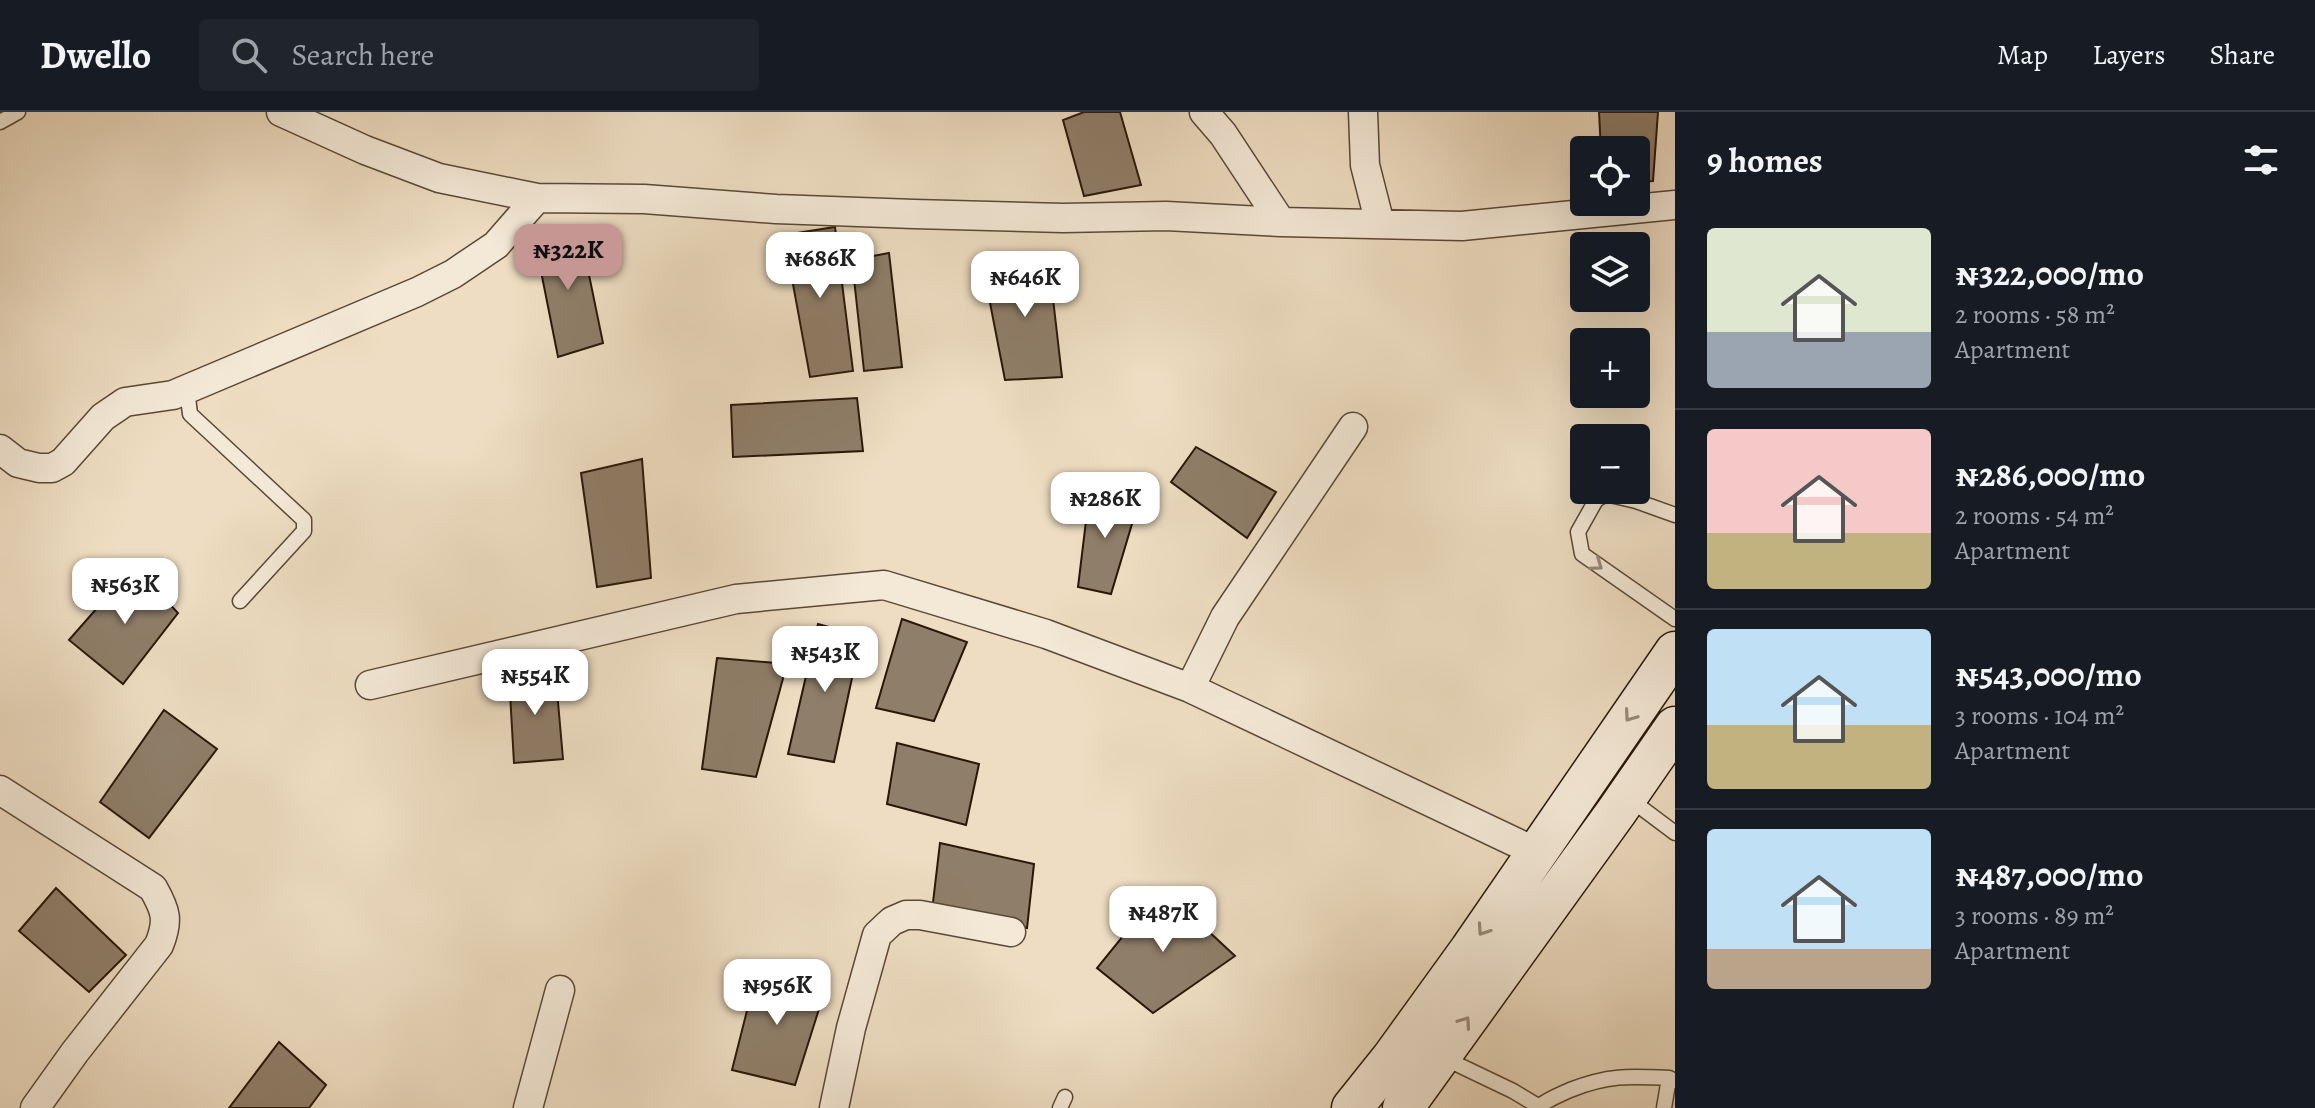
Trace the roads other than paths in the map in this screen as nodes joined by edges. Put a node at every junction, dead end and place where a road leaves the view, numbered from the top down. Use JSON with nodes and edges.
{"nodes":[{"id":1,"x":18,"y":112,"type":"edge"},
{"id":2,"x":281,"y":112,"type":"edge"},
{"id":3,"x":1204,"y":112,"type":"edge"},
{"id":4,"x":1363,"y":112,"type":"edge"},
{"id":5,"x":0,"y":122,"type":"edge"},
{"id":6,"x":537,"y":198,"type":"junction"},
{"id":7,"x":1675,"y":205,"type":"edge"},
{"id":8,"x":1281,"y":222,"type":"junction"},
{"id":9,"x":1380,"y":224,"type":"junction"},
{"id":10,"x":187,"y":389,"type":"junction"},
{"id":11,"x":1353,"y":427,"type":"dead end"},
{"id":12,"x":0,"y":449,"type":"edge"},
{"id":13,"x":1675,"y":515,"type":"edge"},
{"id":14,"x":240,"y":601,"type":"dead end"},
{"id":15,"x":1675,"y":619,"type":"edge"},
{"id":16,"x":1675,"y":652,"type":"edge"},
{"id":17,"x":370,"y":685,"type":"dead end"},
{"id":18,"x":1190,"y":688,"type":"junction"},
{"id":19,"x":1675,"y":727,"type":"edge"},
{"id":20,"x":0,"y":790,"type":"edge"},
{"id":21,"x":1627,"y":797,"type":"junction"},
{"id":22,"x":1675,"y":833,"type":"edge"},
{"id":23,"x":1536,"y":852,"type":"junction"},
{"id":24,"x":1011,"y":932,"type":"dead end"},
{"id":25,"x":560,"y":990,"type":"dead end"},
{"id":26,"x":1440,"y":1056,"type":"junction"},
{"id":27,"x":1672,"y":1079,"type":"edge"},
{"id":28,"x":1538,"y":1107,"type":"edge"},
{"id":29,"x":35,"y":1108,"type":"edge"},
{"id":30,"x":528,"y":1108,"type":"edge"},
{"id":31,"x":834,"y":1108,"type":"edge"},
{"id":32,"x":1352,"y":1108,"type":"edge"},
{"id":33,"x":1403,"y":1108,"type":"edge"},
{"id":34,"x":1664,"y":1108,"type":"edge"}],
"edges":[{"from":1,"to":5,"type":"lane"},
{"from":2,"to":6,"type":"street"},
{"from":3,"to":8,"type":"street"},
{"from":4,"to":9,"type":"street"},
{"from":6,"to":8,"type":"street"},
{"from":6,"to":10,"type":"street"},
{"from":7,"to":9,"type":"street"},
{"from":8,"to":9,"type":"street"},
{"from":10,"to":12,"type":"street"},
{"from":10,"to":14,"type":"lane"},
{"from":11,"to":18,"type":"street"},
{"from":13,"to":15,"type":"lane","one_way":true},
{"from":16,"to":23,"type":"main road","one_way":true},
{"from":17,"to":18,"type":"street"},
{"from":18,"to":23,"type":"street"},
{"from":19,"to":21,"type":"main road"},
{"from":20,"to":29,"type":"street"},
{"from":21,"to":22,"type":"lane"},
{"from":26,"to":21,"type":"main road","one_way":true},
{"from":23,"to":32,"type":"main road","one_way":true},
{"from":24,"to":31,"type":"street"},
{"from":25,"to":30,"type":"street"},
{"from":26,"to":28,"type":"lane"},
{"from":26,"to":33,"type":"main road"},
{"from":27,"to":28,"type":"lane"},
{"from":27,"to":34,"type":"lane"}]}
